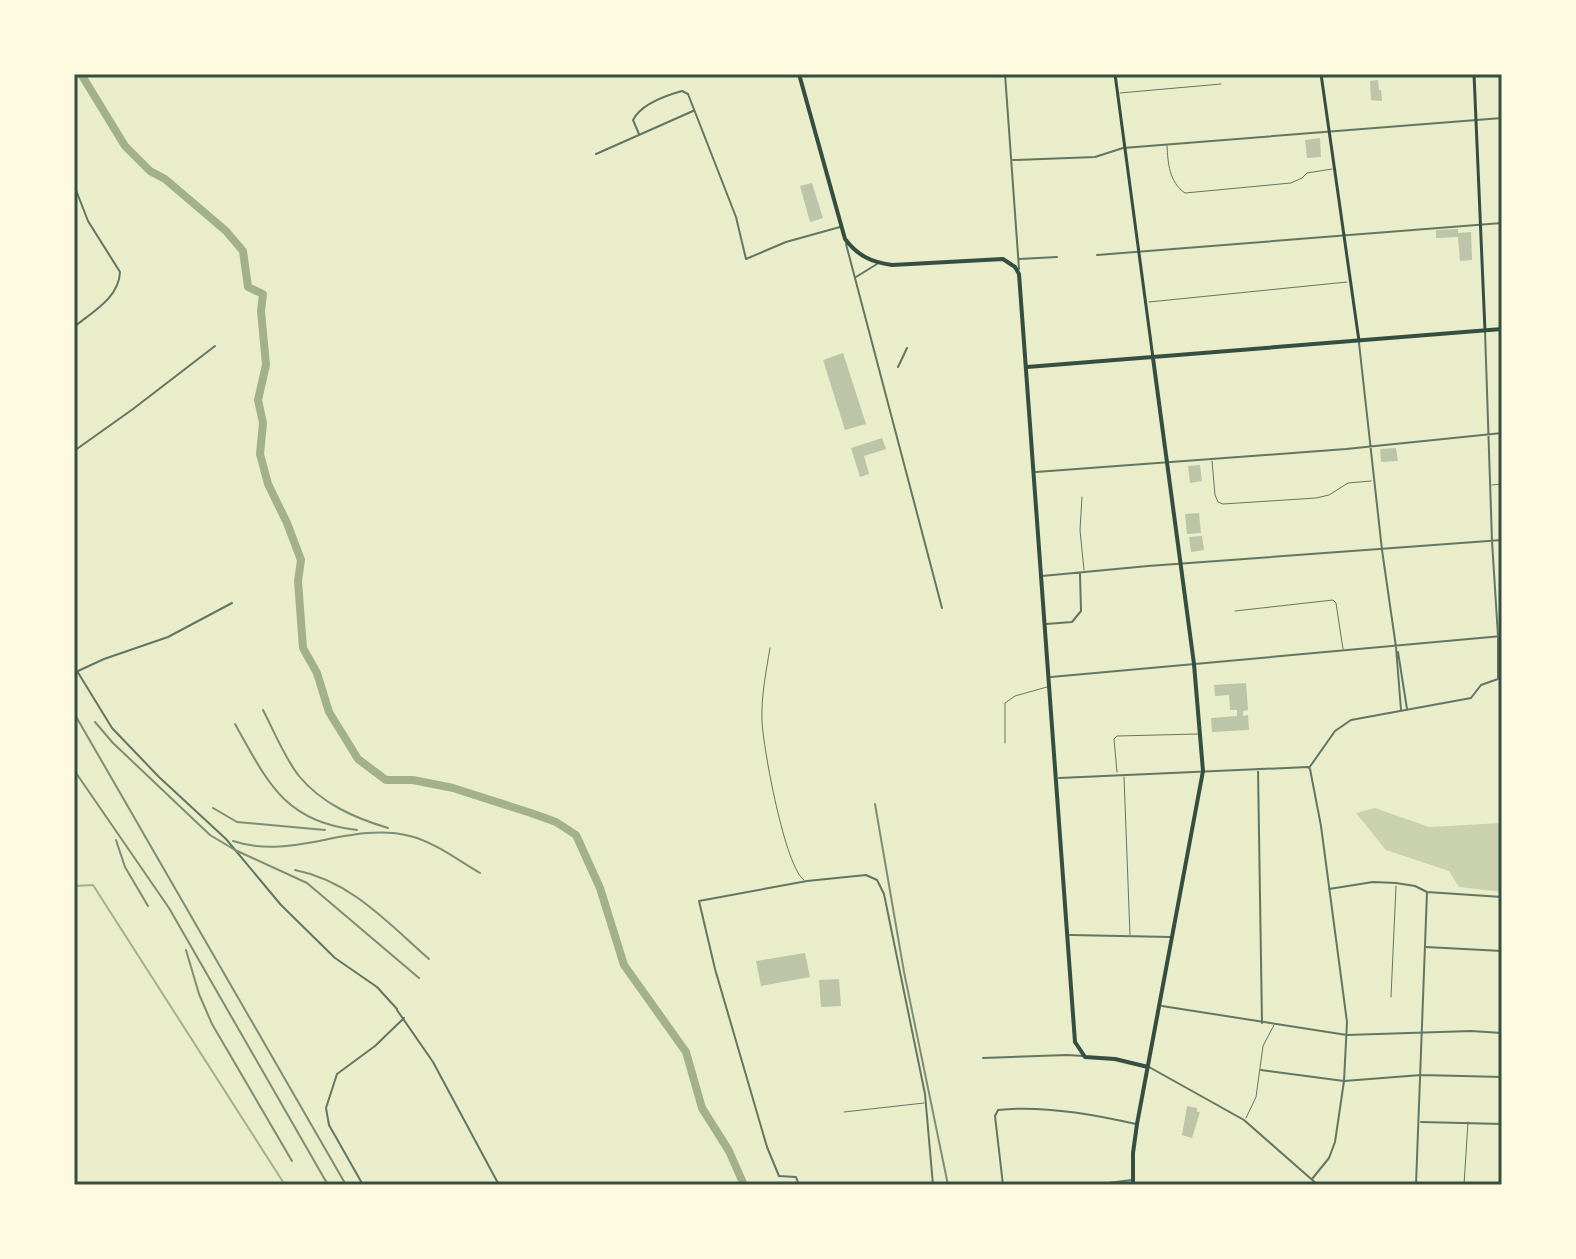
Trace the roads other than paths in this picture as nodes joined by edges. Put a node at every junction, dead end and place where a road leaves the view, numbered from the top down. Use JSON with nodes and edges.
{"nodes":[{"id":1,"x":799,"y":74,"type":"edge"},
{"id":2,"x":1005,"y":74,"type":"edge"},
{"id":3,"x":1115,"y":74,"type":"edge"},
{"id":4,"x":1321,"y":74,"type":"edge"},
{"id":5,"x":1474,"y":74,"type":"edge"},
{"id":6,"x":1221,"y":84,"type":"dead end"},
{"id":7,"x":1117,"y":93,"type":"junction"},
{"id":8,"x":694,"y":110,"type":"junction"},
{"id":9,"x":1502,"y":118,"type":"edge"},
{"id":10,"x":1477,"y":120,"type":"junction"},
{"id":11,"x":1329,"y":131,"type":"junction"},
{"id":12,"x":639,"y":134,"type":"junction"},
{"id":13,"x":1167,"y":146,"type":"junction"},
{"id":14,"x":1123,"y":148,"type":"junction"},
{"id":15,"x":596,"y":154,"type":"dead end"},
{"id":16,"x":1012,"y":160,"type":"junction"},
{"id":17,"x":1334,"y":168,"type":"junction"},
{"id":18,"x":74,"y":185,"type":"edge"},
{"id":19,"x":1502,"y":223,"type":"edge"},
{"id":20,"x":1481,"y":224,"type":"junction"},
{"id":21,"x":842,"y":227,"type":"junction"},
{"id":22,"x":1343,"y":235,"type":"junction"},
{"id":23,"x":845,"y":239,"type":"junction"},
{"id":24,"x":1138,"y":252,"type":"junction"},
{"id":25,"x":1097,"y":255,"type":"dead end"},
{"id":26,"x":1057,"y":257,"type":"dead end"},
{"id":27,"x":1003,"y":259,"type":"junction"},
{"id":28,"x":1018,"y":259,"type":"junction"},
{"id":29,"x":878,"y":263,"type":"junction"},
{"id":30,"x":1019,"y":274,"type":"junction"},
{"id":31,"x":855,"y":277,"type":"junction"},
{"id":32,"x":1350,"y":282,"type":"junction"},
{"id":33,"x":1144,"y":303,"type":"junction"},
{"id":34,"x":74,"y":327,"type":"edge"},
{"id":35,"x":1502,"y":329,"type":"edge"},
{"id":36,"x":1485,"y":331,"type":"junction"},
{"id":37,"x":1359,"y":341,"type":"junction"},
{"id":38,"x":215,"y":346,"type":"dead end"},
{"id":39,"x":907,"y":348,"type":"dead end"},
{"id":40,"x":1153,"y":358,"type":"junction"},
{"id":41,"x":898,"y":367,"type":"dead end"},
{"id":42,"x":1027,"y":367,"type":"junction"},
{"id":43,"x":1502,"y":433,"type":"edge"},
{"id":44,"x":1488,"y":434,"type":"junction"},
{"id":45,"x":74,"y":440,"type":"edge"},
{"id":46,"x":80,"y":447,"type":"junction"},
{"id":47,"x":1371,"y":447,"type":"junction"},
{"id":48,"x":74,"y":451,"type":"edge"},
{"id":49,"x":1212,"y":459,"type":"junction"},
{"id":50,"x":1167,"y":461,"type":"junction"},
{"id":51,"x":1035,"y":473,"type":"junction"},
{"id":52,"x":1375,"y":481,"type":"junction"},
{"id":53,"x":1502,"y":484,"type":"edge"},
{"id":54,"x":1492,"y":485,"type":"junction"},
{"id":55,"x":1082,"y":497,"type":"dead end"},
{"id":56,"x":1502,"y":540,"type":"edge"},
{"id":57,"x":1492,"y":541,"type":"junction"},
{"id":58,"x":1382,"y":550,"type":"junction"},
{"id":59,"x":1181,"y":564,"type":"junction"},
{"id":60,"x":1082,"y":573,"type":"junction"},
{"id":61,"x":1042,"y":576,"type":"junction"},
{"id":62,"x":232,"y":603,"type":"dead end"},
{"id":63,"x":942,"y":608,"type":"dead end"},
{"id":64,"x":1235,"y":611,"type":"dead end"},
{"id":65,"x":1045,"y":624,"type":"junction"},
{"id":66,"x":1500,"y":636,"type":"edge"},
{"id":67,"x":1396,"y":647,"type":"junction"},
{"id":68,"x":770,"y":648,"type":"dead end"},
{"id":69,"x":1343,"y":651,"type":"junction"},
{"id":70,"x":1194,"y":664,"type":"junction"},
{"id":71,"x":74,"y":666,"type":"edge"},
{"id":72,"x":77,"y":671,"type":"junction"},
{"id":73,"x":1049,"y":677,"type":"junction"},
{"id":74,"x":1049,"y":686,"type":"junction"},
{"id":75,"x":1401,"y":711,"type":"junction"},
{"id":76,"x":1407,"y":711,"type":"junction"},
{"id":77,"x":1201,"y":734,"type":"junction"},
{"id":78,"x":1005,"y":743,"type":"dead end"},
{"id":79,"x":1309,"y":768,"type":"junction"},
{"id":80,"x":1258,"y":769,"type":"junction"},
{"id":81,"x":1203,"y":771,"type":"junction"},
{"id":82,"x":1117,"y":775,"type":"junction"},
{"id":83,"x":1124,"y":775,"type":"junction"},
{"id":84,"x":1057,"y":778,"type":"junction"},
{"id":85,"x":807,"y":881,"type":"junction"},
{"id":86,"x":1396,"y":883,"type":"junction"},
{"id":87,"x":1328,"y":889,"type":"junction"},
{"id":88,"x":1427,"y":892,"type":"junction"},
{"id":89,"x":1502,"y":897,"type":"edge"},
{"id":90,"x":1068,"y":935,"type":"junction"},
{"id":91,"x":1130,"y":935,"type":"junction"},
{"id":92,"x":1172,"y":937,"type":"junction"},
{"id":93,"x":1424,"y":947,"type":"junction"},
{"id":94,"x":1502,"y":951,"type":"edge"},
{"id":95,"x":1391,"y":997,"type":"dead end"},
{"id":96,"x":1159,"y":1006,"type":"junction"},
{"id":97,"x":404,"y":1018,"type":"junction"},
{"id":98,"x":1262,"y":1023,"type":"junction"},
{"id":99,"x":1274,"y":1025,"type":"junction"},
{"id":100,"x":1421,"y":1031,"type":"junction"},
{"id":101,"x":1502,"y":1033,"type":"edge"},
{"id":102,"x":1347,"y":1035,"type":"junction"},
{"id":103,"x":1085,"y":1057,"type":"junction"},
{"id":104,"x":983,"y":1058,"type":"dead end"},
{"id":105,"x":1148,"y":1067,"type":"junction"},
{"id":106,"x":1261,"y":1070,"type":"junction"},
{"id":107,"x":1421,"y":1075,"type":"junction"},
{"id":108,"x":1502,"y":1077,"type":"edge"},
{"id":109,"x":1344,"y":1081,"type":"junction"},
{"id":110,"x":926,"y":1103,"type":"junction"},
{"id":111,"x":844,"y":1112,"type":"dead end"},
{"id":112,"x":1244,"y":1120,"type":"junction"},
{"id":113,"x":1419,"y":1122,"type":"junction"},
{"id":114,"x":1468,"y":1122,"type":"junction"},
{"id":115,"x":1137,"y":1124,"type":"junction"},
{"id":116,"x":1502,"y":1124,"type":"edge"},
{"id":117,"x":1312,"y":1179,"type":"junction"},
{"id":118,"x":1133,"y":1183,"type":"edge"},
{"id":119,"x":363,"y":1185,"type":"edge"},
{"id":120,"x":499,"y":1185,"type":"edge"},
{"id":121,"x":799,"y":1185,"type":"edge"},
{"id":122,"x":933,"y":1185,"type":"edge"},
{"id":123,"x":1003,"y":1185,"type":"edge"},
{"id":124,"x":1092,"y":1185,"type":"edge"},
{"id":125,"x":1318,"y":1185,"type":"edge"},
{"id":126,"x":1416,"y":1185,"type":"edge"},
{"id":127,"x":1464,"y":1185,"type":"edge"}],
"edges":[{"from":1,"to":21,"type":"highway"},
{"from":2,"to":16,"type":"street"},
{"from":3,"to":7,"type":"main road"},
{"from":4,"to":11,"type":"main road"},
{"from":5,"to":10,"type":"main road"},
{"from":6,"to":7,"type":"lane"},
{"from":7,"to":14,"type":"main road"},
{"from":8,"to":12,"type":"street"},
{"from":8,"to":12,"type":"street"},
{"from":8,"to":21,"type":"street"},
{"from":9,"to":10,"type":"street"},
{"from":10,"to":11,"type":"street"},
{"from":10,"to":20,"type":"main road"},
{"from":11,"to":13,"type":"street"},
{"from":11,"to":17,"type":"main road"},
{"from":12,"to":15,"type":"street"},
{"from":13,"to":14,"type":"street"},
{"from":13,"to":17,"type":"lane"},
{"from":14,"to":16,"type":"street"},
{"from":14,"to":24,"type":"main road"},
{"from":16,"to":28,"type":"street"},
{"from":17,"to":22,"type":"main road"},
{"from":18,"to":34,"type":"street"},
{"from":19,"to":20,"type":"street"},
{"from":20,"to":22,"type":"street"},
{"from":20,"to":36,"type":"main road"},
{"from":21,"to":23,"type":"highway"},
{"from":22,"to":24,"type":"street"},
{"from":22,"to":32,"type":"main road"},
{"from":23,"to":29,"type":"highway"},
{"from":23,"to":31,"type":"street"},
{"from":24,"to":25,"type":"street"},
{"from":24,"to":33,"type":"main road"},
{"from":26,"to":28,"type":"street"},
{"from":27,"to":28,"type":"street"},
{"from":27,"to":29,"type":"highway"},
{"from":27,"to":30,"type":"highway"},
{"from":28,"to":30,"type":"street"},
{"from":29,"to":31,"type":"street"},
{"from":30,"to":42,"type":"highway"},
{"from":31,"to":63,"type":"street"},
{"from":32,"to":33,"type":"lane"},
{"from":32,"to":37,"type":"main road"},
{"from":33,"to":40,"type":"main road"},
{"from":35,"to":36,"type":"highway"},
{"from":36,"to":37,"type":"highway"},
{"from":36,"to":44,"type":"street"},
{"from":37,"to":40,"type":"highway"},
{"from":37,"to":47,"type":"street"},
{"from":38,"to":46,"type":"street"},
{"from":39,"to":41,"type":"street"},
{"from":40,"to":42,"type":"highway"},
{"from":40,"to":50,"type":"highway"},
{"from":42,"to":51,"type":"highway"},
{"from":43,"to":44,"type":"street"},
{"from":44,"to":47,"type":"street"},
{"from":44,"to":54,"type":"street"},
{"from":45,"to":46,"type":"street"},
{"from":46,"to":48,"type":"street"},
{"from":47,"to":49,"type":"street"},
{"from":47,"to":52,"type":"street"},
{"from":49,"to":50,"type":"street"},
{"from":49,"to":52,"type":"lane"},
{"from":50,"to":51,"type":"street"},
{"from":50,"to":59,"type":"highway"},
{"from":51,"to":61,"type":"highway"},
{"from":52,"to":58,"type":"street"},
{"from":53,"to":54,"type":"lane"},
{"from":54,"to":57,"type":"street"},
{"from":55,"to":60,"type":"lane"},
{"from":56,"to":57,"type":"street"},
{"from":57,"to":58,"type":"street"},
{"from":57,"to":66,"type":"street"},
{"from":58,"to":59,"type":"street"},
{"from":58,"to":67,"type":"street"},
{"from":59,"to":60,"type":"street"},
{"from":59,"to":70,"type":"highway"},
{"from":60,"to":61,"type":"street"},
{"from":60,"to":65,"type":"street"},
{"from":61,"to":65,"type":"highway"},
{"from":62,"to":72,"type":"street"},
{"from":64,"to":69,"type":"lane"},
{"from":65,"to":73,"type":"highway"},
{"from":66,"to":67,"type":"street"},
{"from":66,"to":76,"type":"street"},
{"from":67,"to":69,"type":"street"},
{"from":67,"to":75,"type":"street"},
{"from":67,"to":76,"type":"street"},
{"from":68,"to":85,"type":"lane"},
{"from":69,"to":70,"type":"street"},
{"from":70,"to":73,"type":"street"},
{"from":70,"to":77,"type":"highway"},
{"from":71,"to":72,"type":"street"},
{"from":72,"to":97,"type":"street"},
{"from":73,"to":74,"type":"highway"},
{"from":74,"to":78,"type":"lane"},
{"from":74,"to":84,"type":"highway"},
{"from":75,"to":76,"type":"street"},
{"from":75,"to":79,"type":"street"},
{"from":77,"to":81,"type":"highway"},
{"from":77,"to":82,"type":"lane"},
{"from":79,"to":80,"type":"street"},
{"from":79,"to":87,"type":"street"},
{"from":80,"to":81,"type":"street"},
{"from":80,"to":98,"type":"street"},
{"from":81,"to":83,"type":"street"},
{"from":81,"to":92,"type":"highway"},
{"from":82,"to":83,"type":"street"},
{"from":82,"to":84,"type":"street"},
{"from":83,"to":91,"type":"lane"},
{"from":84,"to":90,"type":"highway"},
{"from":85,"to":110,"type":"street"},
{"from":85,"to":121,"type":"street"},
{"from":86,"to":87,"type":"street"},
{"from":86,"to":88,"type":"street"},
{"from":86,"to":95,"type":"lane"},
{"from":87,"to":102,"type":"street"},
{"from":88,"to":89,"type":"street"},
{"from":88,"to":93,"type":"street"},
{"from":90,"to":91,"type":"street"},
{"from":90,"to":103,"type":"highway"},
{"from":91,"to":92,"type":"street"},
{"from":92,"to":96,"type":"highway"},
{"from":93,"to":94,"type":"street"},
{"from":93,"to":100,"type":"street"},
{"from":96,"to":98,"type":"street"},
{"from":96,"to":105,"type":"highway"},
{"from":97,"to":119,"type":"street"},
{"from":97,"to":120,"type":"street"},
{"from":98,"to":99,"type":"street"},
{"from":99,"to":102,"type":"street"},
{"from":99,"to":106,"type":"lane"},
{"from":100,"to":101,"type":"street"},
{"from":100,"to":102,"type":"street"},
{"from":100,"to":107,"type":"street"},
{"from":102,"to":109,"type":"street"},
{"from":103,"to":104,"type":"street"},
{"from":103,"to":105,"type":"highway"},
{"from":105,"to":112,"type":"street"},
{"from":105,"to":115,"type":"highway"},
{"from":106,"to":109,"type":"street"},
{"from":106,"to":112,"type":"lane"},
{"from":107,"to":108,"type":"street"},
{"from":107,"to":109,"type":"street"},
{"from":107,"to":113,"type":"street"},
{"from":109,"to":117,"type":"street"},
{"from":110,"to":111,"type":"lane"},
{"from":110,"to":122,"type":"street"},
{"from":112,"to":117,"type":"street"},
{"from":113,"to":114,"type":"street"},
{"from":113,"to":126,"type":"street"},
{"from":114,"to":116,"type":"street"},
{"from":114,"to":127,"type":"lane"},
{"from":115,"to":118,"type":"highway"},
{"from":115,"to":123,"type":"street"},
{"from":117,"to":125,"type":"street"},
{"from":118,"to":124,"type":"street"}]}
